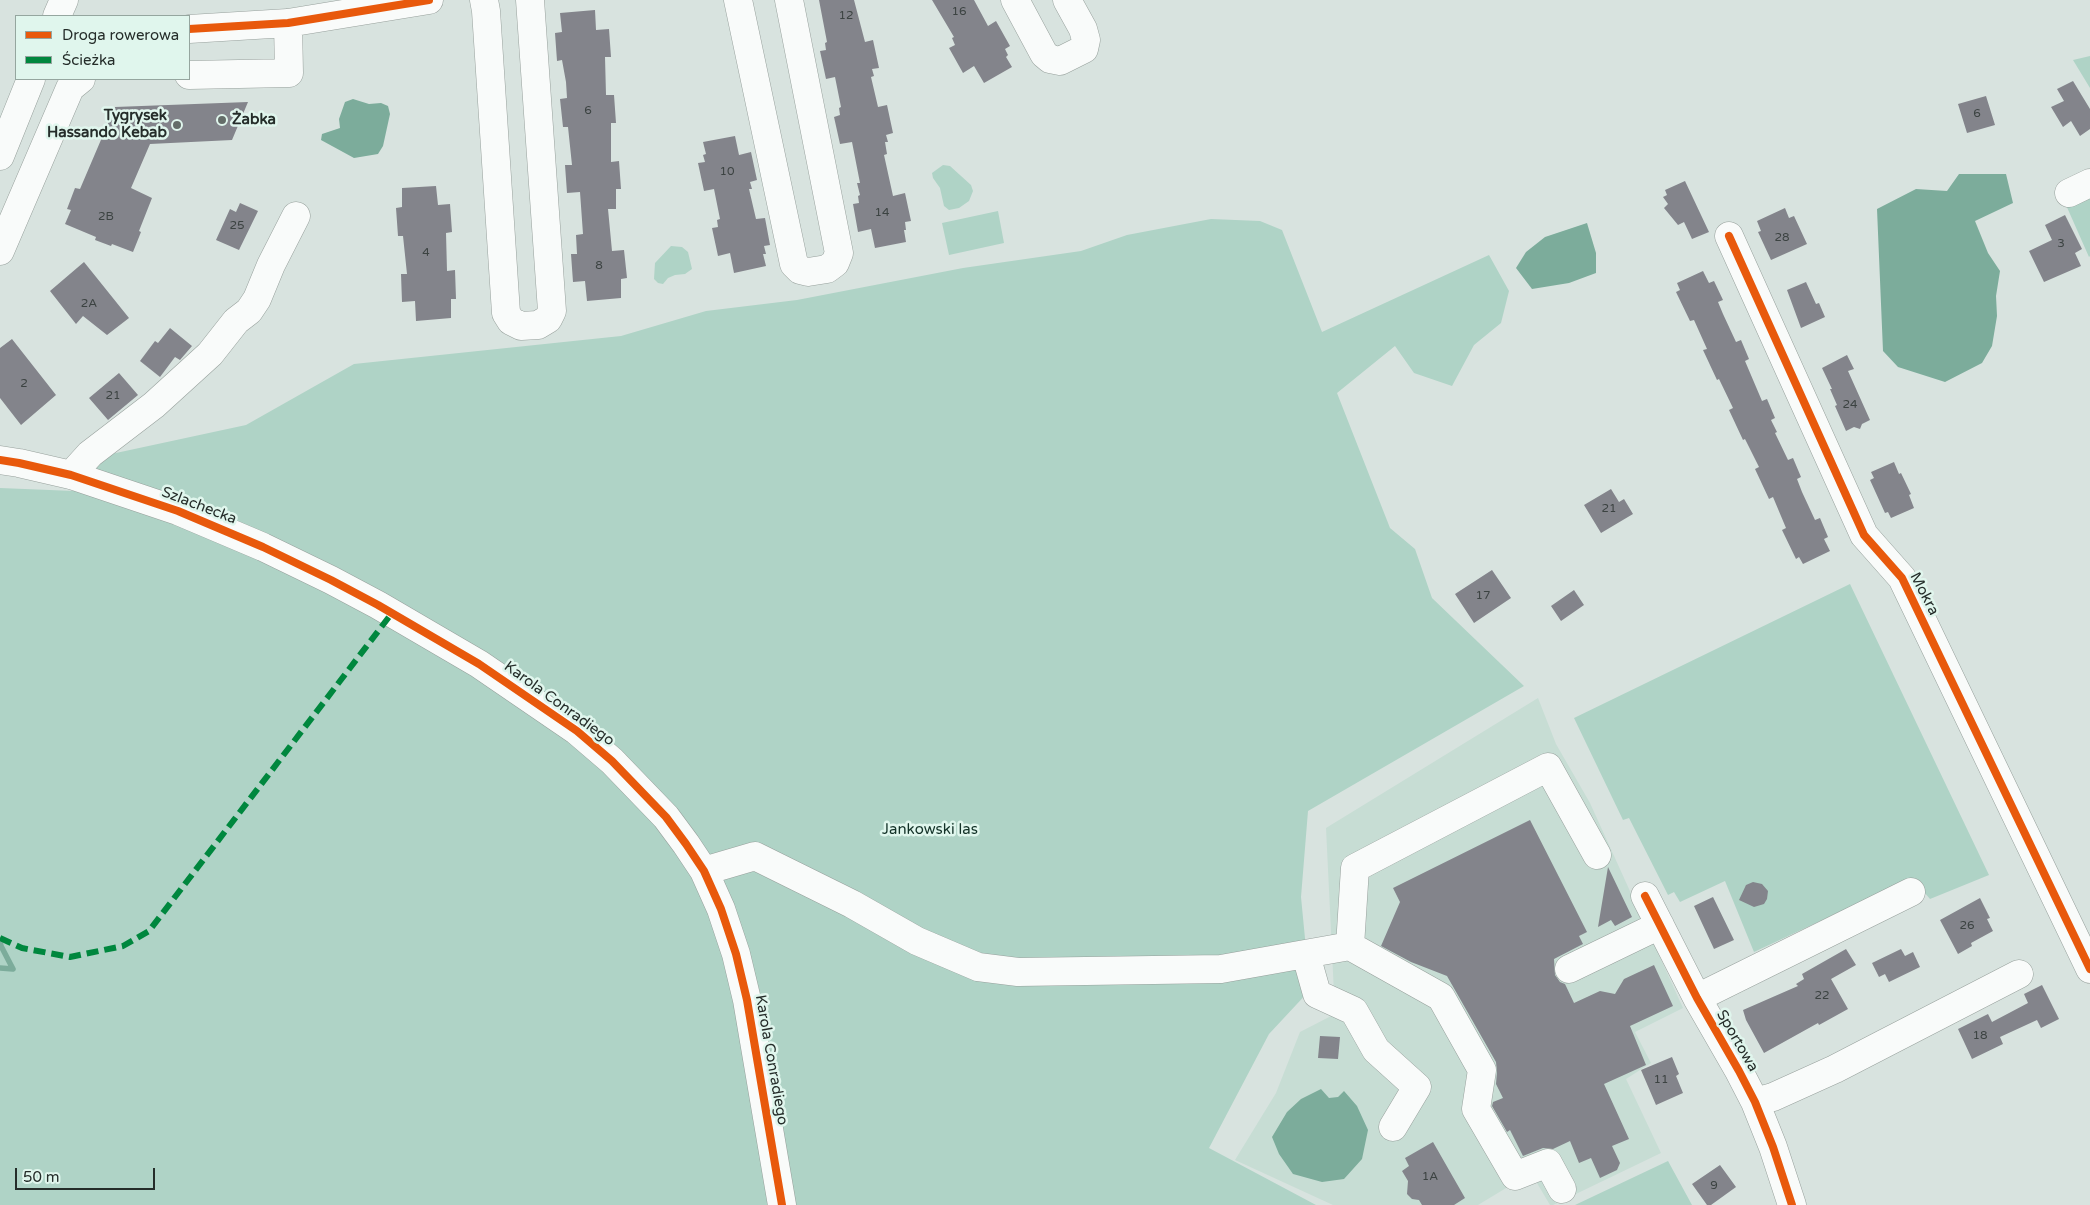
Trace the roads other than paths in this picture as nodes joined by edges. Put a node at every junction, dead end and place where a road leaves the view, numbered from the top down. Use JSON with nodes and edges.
{"nodes":[{"id":1,"x":64,"y":0,"type":"edge"},
{"id":2,"x":429,"y":0,"type":"edge"},
{"id":3,"x":484,"y":0,"type":"edge"},
{"id":4,"x":530,"y":0,"type":"edge"},
{"id":5,"x":738,"y":0,"type":"edge"},
{"id":6,"x":788,"y":0,"type":"edge"},
{"id":7,"x":1014,"y":0,"type":"edge"},
{"id":8,"x":1067,"y":0,"type":"edge"},
{"id":9,"x":57,"y":15,"type":"edge"},
{"id":10,"x":288,"y":23,"type":"junction"},
{"id":11,"x":190,"y":29,"type":"edge"},
{"id":12,"x":190,"y":75,"type":"edge"},
{"id":13,"x":32,"y":80,"type":"edge"},
{"id":14,"x":80,"y":80,"type":"edge"},
{"id":15,"x":0,"y":156,"type":"edge"},
{"id":16,"x":296,"y":216,"type":"dead end"},
{"id":17,"x":1729,"y":236,"type":"dead end"},
{"id":18,"x":0,"y":251,"type":"edge"},
{"id":19,"x":0,"y":460,"type":"edge"},
{"id":20,"x":71,"y":476,"type":"junction"},
{"id":21,"x":378,"y":605,"type":"joint"},
{"id":22,"x":1597,"y":855,"type":"dead end"},
{"id":23,"x":704,"y":871,"type":"junction"},
{"id":24,"x":1911,"y":892,"type":"dead end"},
{"id":25,"x":1645,"y":896,"type":"dead end"},
{"id":26,"x":1660,"y":925,"type":"junction"},
{"id":27,"x":1350,"y":946,"type":"junction"},
{"id":28,"x":1306,"y":955,"type":"junction"},
{"id":29,"x":1569,"y":969,"type":"dead end"},
{"id":30,"x":2090,"y":969,"type":"edge"},
{"id":31,"x":2019,"y":974,"type":"dead end"},
{"id":32,"x":1697,"y":998,"type":"junction"},
{"id":33,"x":1755,"y":1102,"type":"junction"},
{"id":34,"x":1393,"y":1127,"type":"dead end"},
{"id":35,"x":1562,"y":1189,"type":"dead end"},
{"id":36,"x":782,"y":1205,"type":"edge"},
{"id":37,"x":1792,"y":1205,"type":"edge"}],
"edges":[{"from":1,"to":9,"type":"street"},
{"from":2,"to":10,"type":"street"},
{"from":3,"to":4,"type":"street"},
{"from":5,"to":6,"type":"street"},
{"from":7,"to":8,"type":"street"},
{"from":10,"to":11,"type":"street"},
{"from":10,"to":12,"type":"street"},
{"from":13,"to":15,"type":"street"},
{"from":14,"to":18,"type":"street"},
{"from":16,"to":20,"type":"street"},
{"from":17,"to":30,"type":"street","name":"Mokra"},
{"from":19,"to":20,"type":"street","name":"Szlachecka"},
{"from":20,"to":21,"type":"street","name":"Szlachecka"},
{"from":21,"to":23,"type":"street","name":"Karola Conradiego"},
{"from":22,"to":27,"type":"street"},
{"from":23,"to":28,"type":"street"},
{"from":23,"to":36,"type":"street","name":"Karola Conradiego"},
{"from":24,"to":32,"type":"street"},
{"from":25,"to":26,"type":"street","name":"Sportowa"},
{"from":26,"to":29,"type":"street"},
{"from":26,"to":32,"type":"street","name":"Sportowa"},
{"from":27,"to":28,"type":"street"},
{"from":27,"to":35,"type":"street"},
{"from":28,"to":34,"type":"street"},
{"from":31,"to":33,"type":"street"},
{"from":32,"to":33,"type":"street","name":"Sportowa"},
{"from":33,"to":37,"type":"street","name":"Sportowa"}]}
